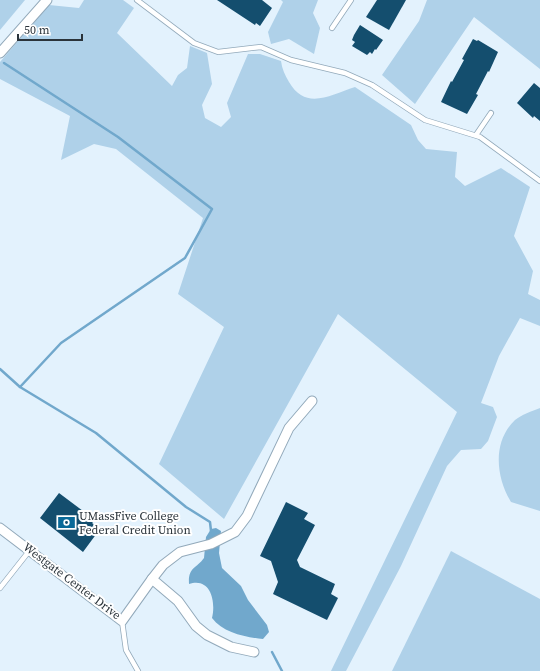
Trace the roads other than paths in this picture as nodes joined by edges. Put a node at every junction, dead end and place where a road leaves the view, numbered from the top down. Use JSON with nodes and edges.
{"nodes":[{"id":1,"x":47,"y":0,"type":"edge"},
{"id":2,"x":137,"y":0,"type":"edge"},
{"id":3,"x":351,"y":0,"type":"edge"},
{"id":4,"x":332,"y":28,"type":"dead end"},
{"id":5,"x":0,"y":53,"type":"edge"},
{"id":6,"x":491,"y":113,"type":"dead end"},
{"id":7,"x":476,"y":135,"type":"junction"},
{"id":8,"x":540,"y":180,"type":"edge"},
{"id":9,"x":312,"y":401,"type":"dead end"},
{"id":10,"x":0,"y":528,"type":"edge"},
{"id":11,"x":30,"y":550,"type":"junction"},
{"id":12,"x":152,"y":579,"type":"junction"},
{"id":13,"x":0,"y":588,"type":"edge"},
{"id":14,"x":122,"y":621,"type":"junction"},
{"id":15,"x":254,"y":652,"type":"dead end"},
{"id":16,"x":138,"y":671,"type":"edge"}],
"edges":[{"from":1,"to":5,"type":"street"},
{"from":2,"to":7,"type":"lane"},
{"from":3,"to":4,"type":"lane"},
{"from":6,"to":7,"type":"lane"},
{"from":7,"to":8,"type":"lane"},
{"from":9,"to":12,"type":"street","name":"Westgate Center Drive"},
{"from":10,"to":11,"type":"street","name":"Westgate Center Drive"},
{"from":11,"to":13,"type":"lane"},
{"from":11,"to":14,"type":"street","name":"Westgate Center Drive"},
{"from":12,"to":14,"type":"street","name":"Westgate Center Drive"},
{"from":12,"to":15,"type":"street"},
{"from":14,"to":16,"type":"lane"}]}
